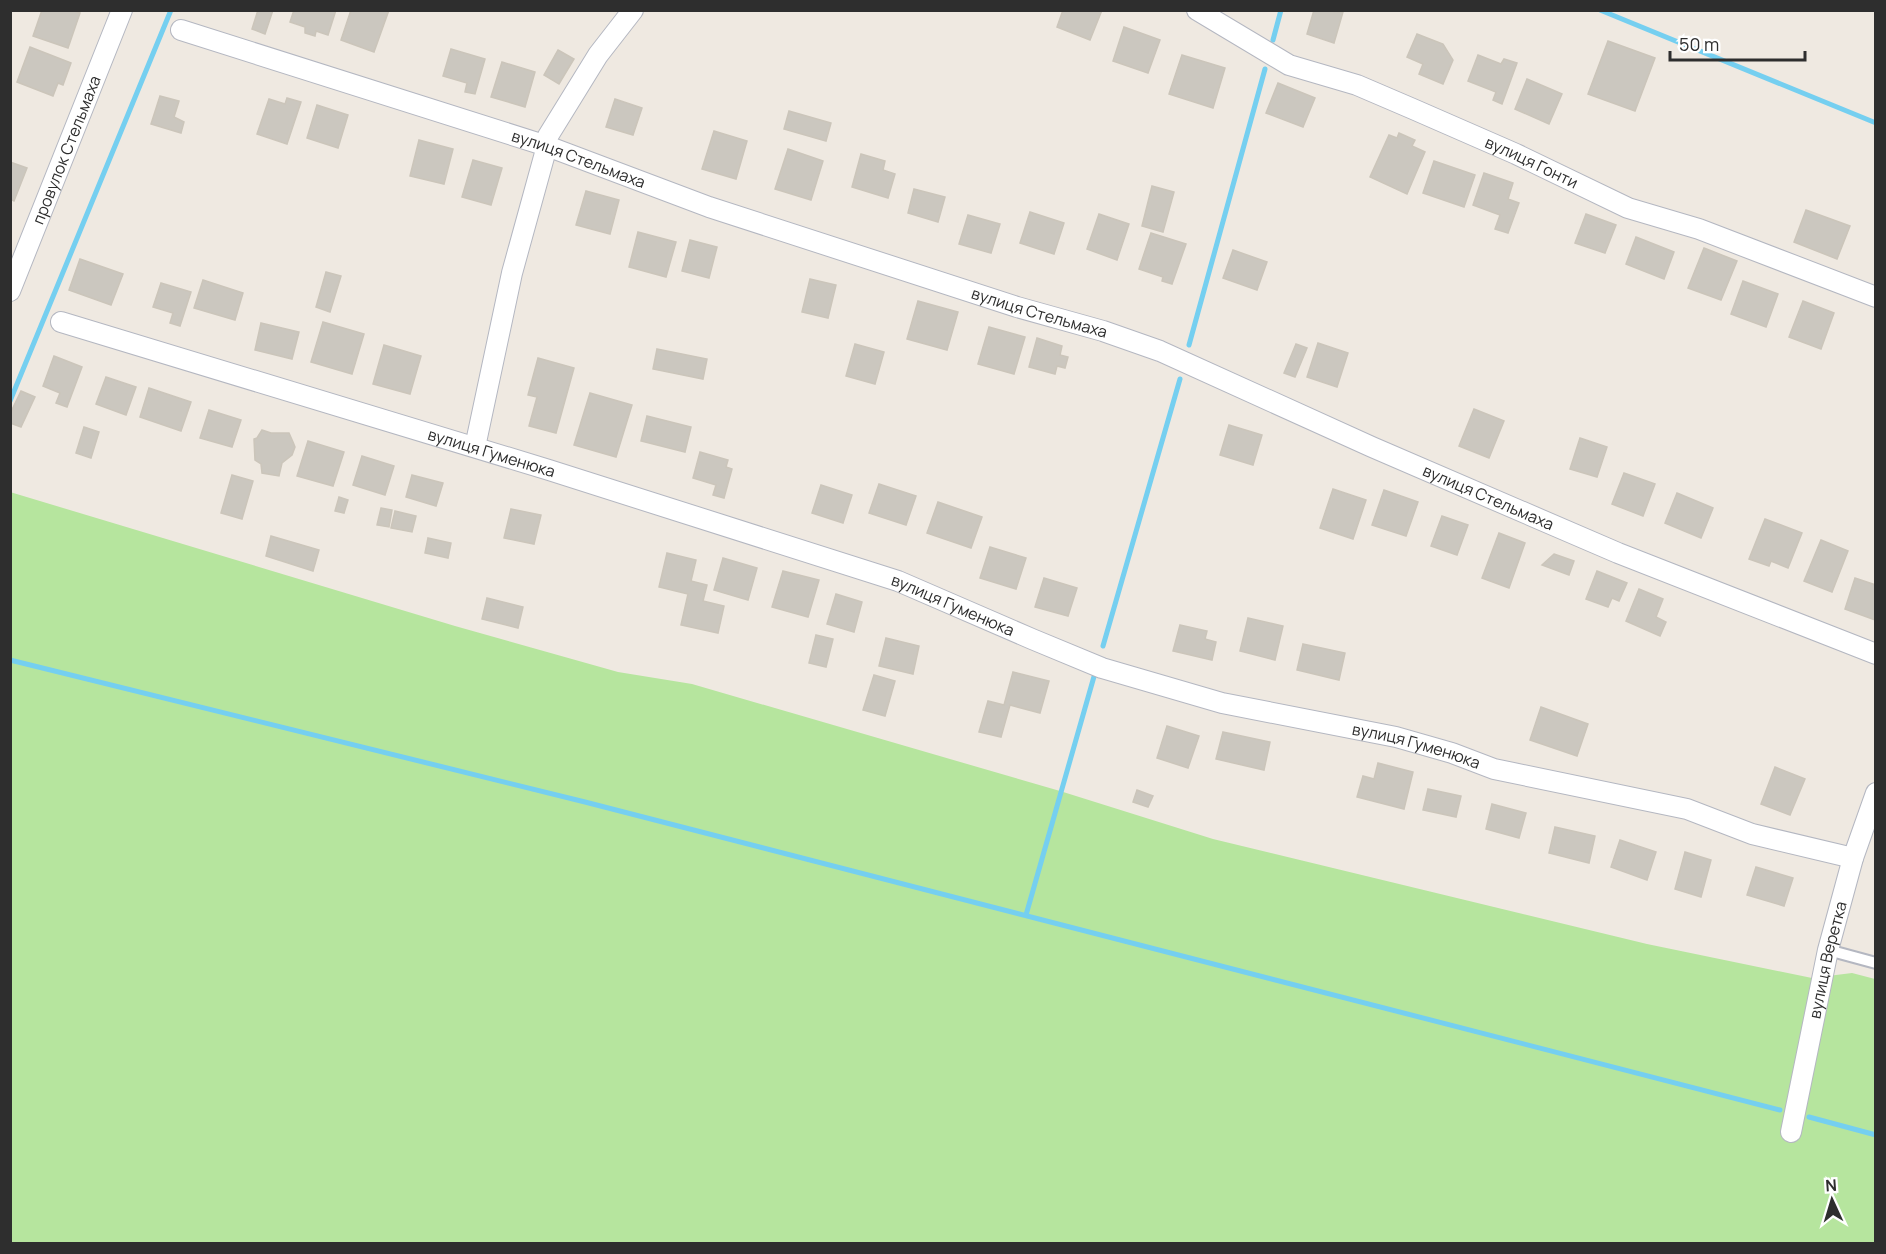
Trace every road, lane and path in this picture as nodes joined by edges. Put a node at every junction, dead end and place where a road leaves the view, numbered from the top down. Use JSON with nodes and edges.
{"nodes":[{"id":1,"x":122,"y":10,"type":"edge"},
{"id":2,"x":633,"y":10,"type":"edge"},
{"id":3,"x":1197,"y":10,"type":"edge"},
{"id":4,"x":181,"y":30,"type":"dead end"},
{"id":5,"x":547,"y":146,"type":"junction"},
{"id":6,"x":10,"y":291,"type":"edge"},
{"id":7,"x":1875,"y":297,"type":"edge"},
{"id":8,"x":61,"y":322,"type":"dead end"},
{"id":9,"x":475,"y":447,"type":"junction"},
{"id":10,"x":1875,"y":654,"type":"edge"},
{"id":11,"x":1875,"y":793,"type":"edge"},
{"id":12,"x":1853,"y":858,"type":"junction"},
{"id":13,"x":1828,"y":950,"type":"junction"},
{"id":14,"x":1875,"y":963,"type":"edge"},
{"id":15,"x":1791,"y":1132,"type":"dead end"}],
"edges":[{"from":1,"to":6,"type":"street","name":"провулок Стельмаха"},
{"from":2,"to":5,"type":"street"},
{"from":3,"to":7,"type":"street","name":"вулиця Гонти"},
{"from":4,"to":5,"type":"street","name":"вулиця Стельмаха"},
{"from":5,"to":9,"type":"street"},
{"from":5,"to":10,"type":"street","name":"вулиця Стельмаха"},
{"from":8,"to":9,"type":"street","name":"вулиця Гуменюка"},
{"from":9,"to":12,"type":"street","name":"вулиця Гуменюка"},
{"from":11,"to":12,"type":"street","name":"вулиця Веретка"},
{"from":12,"to":13,"type":"street","name":"вулиця Веретка"},
{"from":13,"to":14,"type":"lane"},
{"from":13,"to":15,"type":"street","name":"вулиця Веретка"}]}
